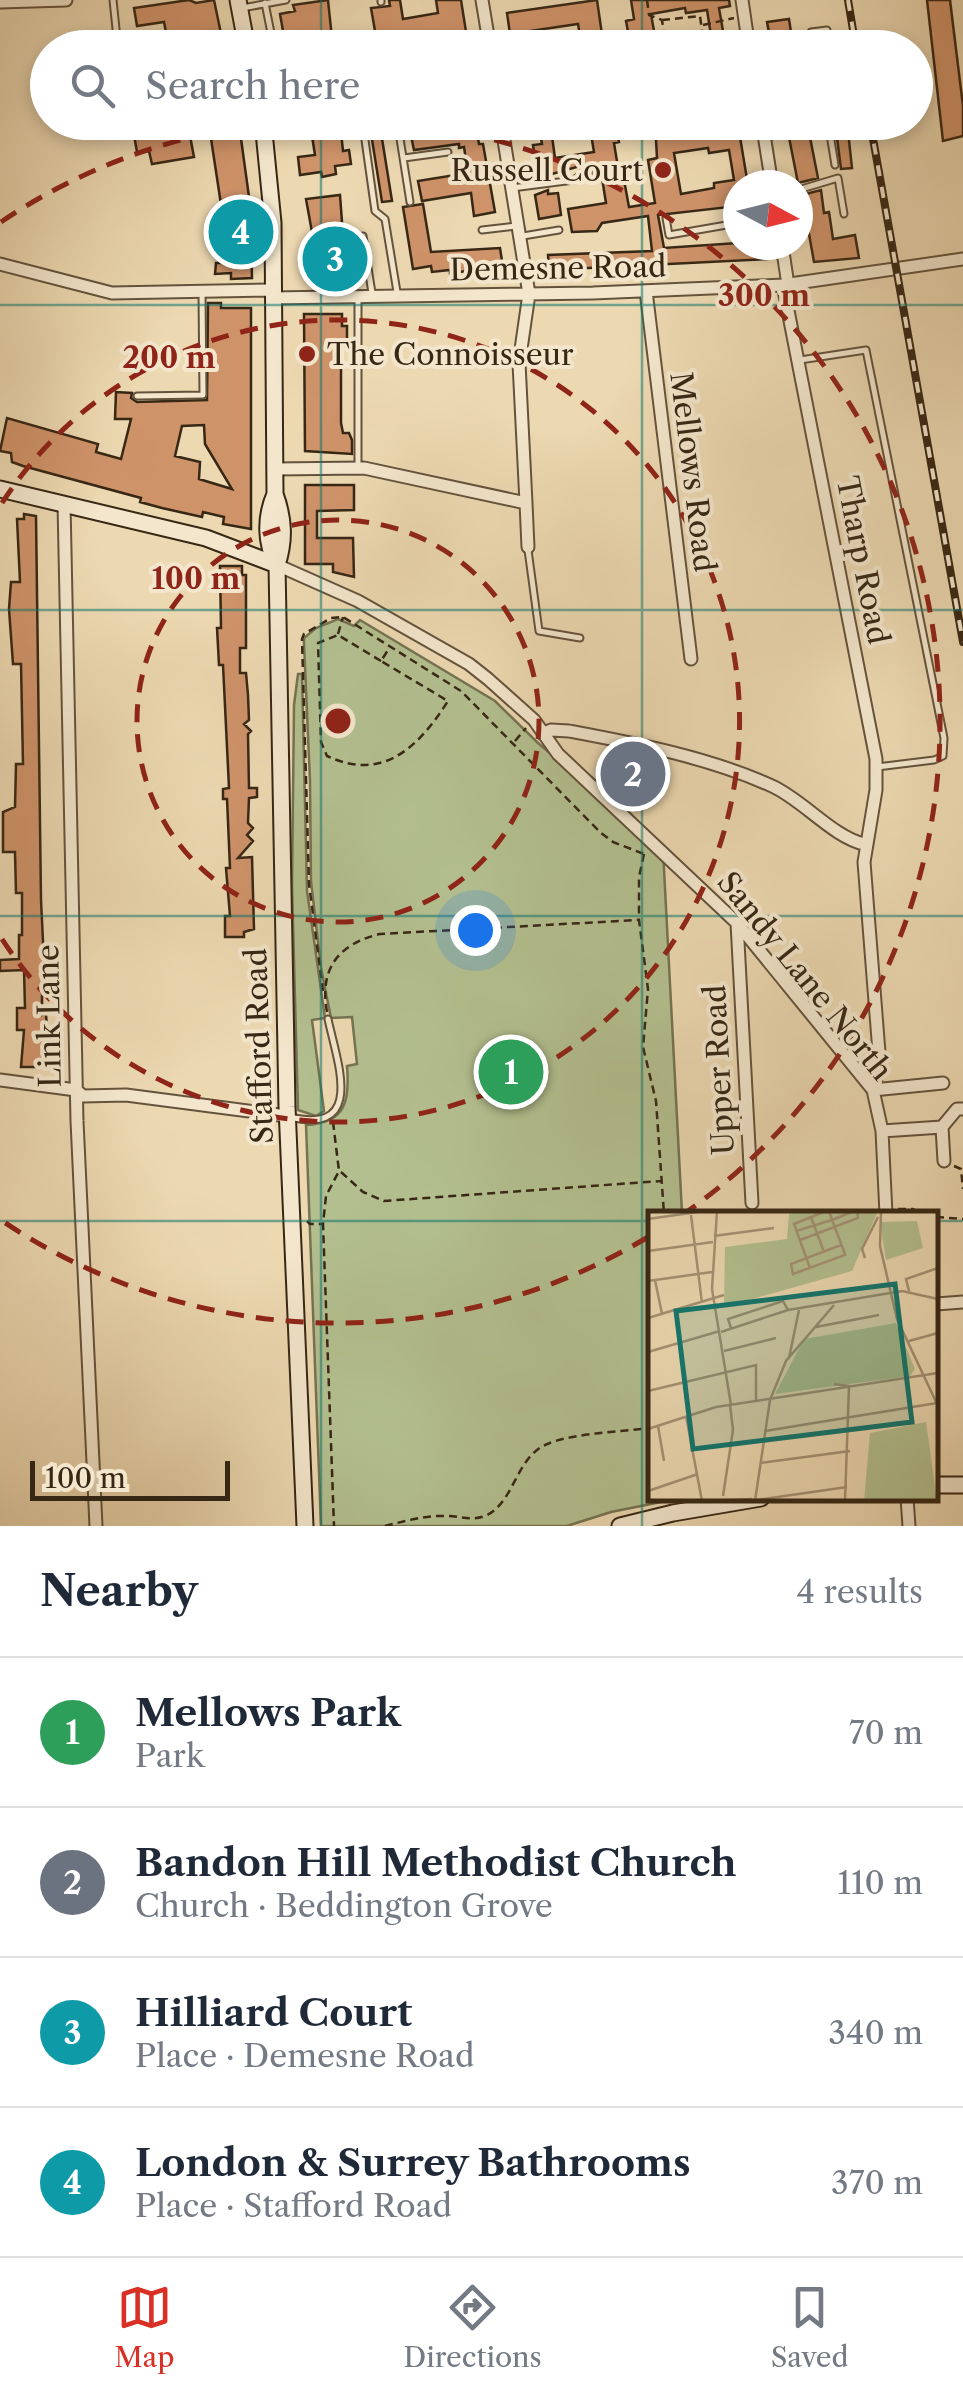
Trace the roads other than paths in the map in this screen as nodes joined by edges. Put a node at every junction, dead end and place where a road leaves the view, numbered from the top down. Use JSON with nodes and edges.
{"nodes":[{"id":1,"x":66,"y":0,"type":"edge"},
{"id":2,"x":113,"y":0,"type":"edge"},
{"id":3,"x":286,"y":0,"type":"edge"},
{"id":4,"x":482,"y":0,"type":"edge"},
{"id":5,"x":742,"y":0,"type":"edge"},
{"id":6,"x":0,"y":2,"type":"edge"},
{"id":7,"x":238,"y":4,"type":"edge"},
{"id":8,"x":265,"y":4,"type":"junction"},
{"id":9,"x":116,"y":30,"type":"edge"},
{"id":10,"x":244,"y":30,"type":"edge"},
{"id":11,"x":270,"y":30,"type":"edge"},
{"id":12,"x":487,"y":30,"type":"edge"},
{"id":13,"x":747,"y":30,"type":"edge"},
{"id":14,"x":265,"y":140,"type":"edge"},
{"id":15,"x":365,"y":140,"type":"dead end"},
{"id":16,"x":401,"y":140,"type":"edge"},
{"id":17,"x":504,"y":140,"type":"edge"},
{"id":18,"x":765,"y":140,"type":"edge"},
{"id":19,"x":831,"y":140,"type":"edge"},
{"id":20,"x":448,"y":152,"type":"dead end"},
{"id":21,"x":404,"y":158,"type":"junction"},
{"id":22,"x":835,"y":165,"type":"dead end"},
{"id":23,"x":586,"y":170,"type":"dead end"},
{"id":24,"x":770,"y":170,"type":"edge"},
{"id":25,"x":813,"y":186,"type":"edge"},
{"id":26,"x":512,"y":188,"type":"junction"},
{"id":27,"x":410,"y":202,"type":"dead end"},
{"id":28,"x":844,"y":214,"type":"dead end"},
{"id":29,"x":666,"y":218,"type":"dead end"},
{"id":30,"x":723,"y":226,"type":"edge"},
{"id":31,"x":482,"y":230,"type":"dead end"},
{"id":32,"x":559,"y":230,"type":"dead end"},
{"id":33,"x":520,"y":231,"type":"junction"},
{"id":34,"x":362,"y":236,"type":"dead end"},
{"id":35,"x":963,"y":259,"type":"edge"},
{"id":36,"x":784,"y":260,"type":"edge"},
{"id":37,"x":0,"y":264,"type":"edge"},
{"id":38,"x":786,"y":285,"type":"junction"},
{"id":39,"x":202,"y":291,"type":"junction"},
{"id":40,"x":646,"y":291,"type":"junction"},
{"id":41,"x":272,"y":294,"type":"junction"},
{"id":42,"x":529,"y":294,"type":"junction"},
{"id":43,"x":365,"y":296,"type":"junction"},
{"id":44,"x":397,"y":296,"type":"junction"},
{"id":45,"x":798,"y":360,"type":"junction"},
{"id":46,"x":136,"y":396,"type":"dead end"},
{"id":47,"x":358,"y":468,"type":"junction"},
{"id":48,"x":274,"y":469,"type":"junction"},
{"id":49,"x":0,"y":489,"type":"edge"},
{"id":50,"x":275,"y":494,"type":"junction"},
{"id":51,"x":526,"y":503,"type":"junction"},
{"id":52,"x":64,"y":504,"type":"junction"},
{"id":53,"x":268,"y":528,"type":"junction"},
{"id":54,"x":226,"y":544,"type":"junction"},
{"id":55,"x":528,"y":546,"type":"joint"},
{"id":56,"x":277,"y":565,"type":"junction"},
{"id":57,"x":580,"y":638,"type":"dead end"},
{"id":58,"x":692,"y":659,"type":"dead end"},
{"id":59,"x":543,"y":734,"type":"junction"},
{"id":60,"x":877,"y":768,"type":"junction"},
{"id":61,"x":864,"y":844,"type":"junction"},
{"id":62,"x":737,"y":923,"type":"junction"},
{"id":63,"x":328,"y":1019,"type":"road end"},
{"id":64,"x":0,"y":1080,"type":"edge"},
{"id":65,"x":943,"y":1083,"type":"dead end"},
{"id":66,"x":76,"y":1090,"type":"junction"},
{"id":67,"x":873,"y":1090,"type":"junction"},
{"id":68,"x":963,"y":1109,"type":"edge"},
{"id":69,"x":287,"y":1116,"type":"junction"},
{"id":70,"x":942,"y":1127,"type":"junction"},
{"id":71,"x":882,"y":1131,"type":"junction"},
{"id":72,"x":944,"y":1161,"type":"road end"},
{"id":73,"x":752,"y":1208,"type":"edge"},
{"id":74,"x":886,"y":1211,"type":"edge"},
{"id":75,"x":963,"y":1302,"type":"edge"},
{"id":76,"x":938,"y":1304,"type":"edge"},
{"id":77,"x":742,"y":1501,"type":"edge"},
{"id":78,"x":907,"y":1501,"type":"edge"},
{"id":79,"x":96,"y":1526,"type":"edge"},
{"id":80,"x":304,"y":1526,"type":"edge"},
{"id":81,"x":620,"y":1526,"type":"edge"},
{"id":82,"x":909,"y":1526,"type":"edge"}],
"edges":[{"from":1,"to":6,"type":"street"},
{"from":2,"to":9,"type":"lane"},
{"from":3,"to":8,"type":"lane"},
{"from":4,"to":12,"type":"street"},
{"from":5,"to":13,"type":"street"},
{"from":7,"to":8,"type":"lane"},
{"from":7,"to":10,"type":"main road"},
{"from":8,"to":11,"type":"lane"},
{"from":14,"to":41,"type":"main road","name":"Stafford Road"},
{"from":15,"to":44,"type":"lane"},
{"from":16,"to":21,"type":"lane"},
{"from":17,"to":26,"type":"street"},
{"from":18,"to":24,"type":"street"},
{"from":19,"to":22,"type":"lane"},
{"from":20,"to":21,"type":"lane"},
{"from":21,"to":27,"type":"lane"},
{"from":23,"to":26,"type":"lane"},
{"from":25,"to":28,"type":"lane"},
{"from":26,"to":33,"type":"street"},
{"from":29,"to":30,"type":"lane"},
{"from":31,"to":33,"type":"lane"},
{"from":32,"to":33,"type":"lane"},
{"from":33,"to":42,"type":"street"},
{"from":34,"to":43,"type":"lane"},
{"from":35,"to":38,"type":"street","name":"Demesne Road"},
{"from":36,"to":38,"type":"street","name":"Tharp Road"},
{"from":37,"to":39,"type":"street","name":"Demesne Road"},
{"from":38,"to":40,"type":"street","name":"Demesne Road"},
{"from":38,"to":45,"type":"street","name":"Tharp Road"},
{"from":39,"to":41,"type":"street","name":"Demesne Road"},
{"from":39,"to":46,"type":"lane"},
{"from":40,"to":42,"type":"street","name":"Demesne Road"},
{"from":40,"to":58,"type":"street","name":"Mellows Road"},
{"from":41,"to":43,"type":"street","name":"Demesne Road"},
{"from":41,"to":48,"type":"main road","name":"Stafford Road"},
{"from":42,"to":44,"type":"street","name":"Demesne Road"},
{"from":42,"to":51,"type":"street"},
{"from":43,"to":44,"type":"street","name":"Demesne Road"},
{"from":43,"to":47,"type":"lane"},
{"from":45,"to":60,"type":"street","name":"Tharp Road"},
{"from":45,"to":60,"type":"lane"},
{"from":47,"to":48,"type":"street"},
{"from":47,"to":51,"type":"street"},
{"from":48,"to":50,"type":"main road","name":"Stafford Road"},
{"from":49,"to":52,"type":"main road"},
{"from":50,"to":53,"type":"main road","name":"Stafford Road"},
{"from":50,"to":56,"type":"main road","name":"Stafford Road"},
{"from":51,"to":55,"type":"street"},
{"from":52,"to":54,"type":"main road"},
{"from":52,"to":66,"type":"street","name":"Link Lane"},
{"from":53,"to":54,"type":"main road"},
{"from":53,"to":56,"type":"main road","name":"Stafford Road"},
{"from":54,"to":56,"type":"main road"},
{"from":55,"to":57,"type":"lane"},
{"from":56,"to":59,"type":"street","name":"Sandy Lane North"},
{"from":56,"to":69,"type":"main road","name":"Stafford Road"},
{"from":59,"to":61,"type":"street"},
{"from":59,"to":62,"type":"street","name":"Sandy Lane North"},
{"from":60,"to":61,"type":"street","name":"Tharp Road"},
{"from":61,"to":67,"type":"street","name":"Tharp Road"},
{"from":62,"to":67,"type":"street","name":"Sandy Lane North"},
{"from":62,"to":73,"type":"street","name":"Upper Road"},
{"from":63,"to":69,"type":"lane"},
{"from":64,"to":66,"type":"street"},
{"from":65,"to":67,"type":"street"},
{"from":66,"to":69,"type":"street"},
{"from":66,"to":79,"type":"street","name":"Link Lane"},
{"from":67,"to":71,"type":"street","name":"Sandy Lane North"},
{"from":68,"to":70,"type":"street"},
{"from":69,"to":80,"type":"main road","name":"Stafford Road"},
{"from":70,"to":71,"type":"street"},
{"from":70,"to":72,"type":"street"},
{"from":71,"to":74,"type":"street","name":"Sandy Lane North"},
{"from":75,"to":76,"type":"street"},
{"from":77,"to":81,"type":"main road"},
{"from":78,"to":82,"type":"street"}]}
